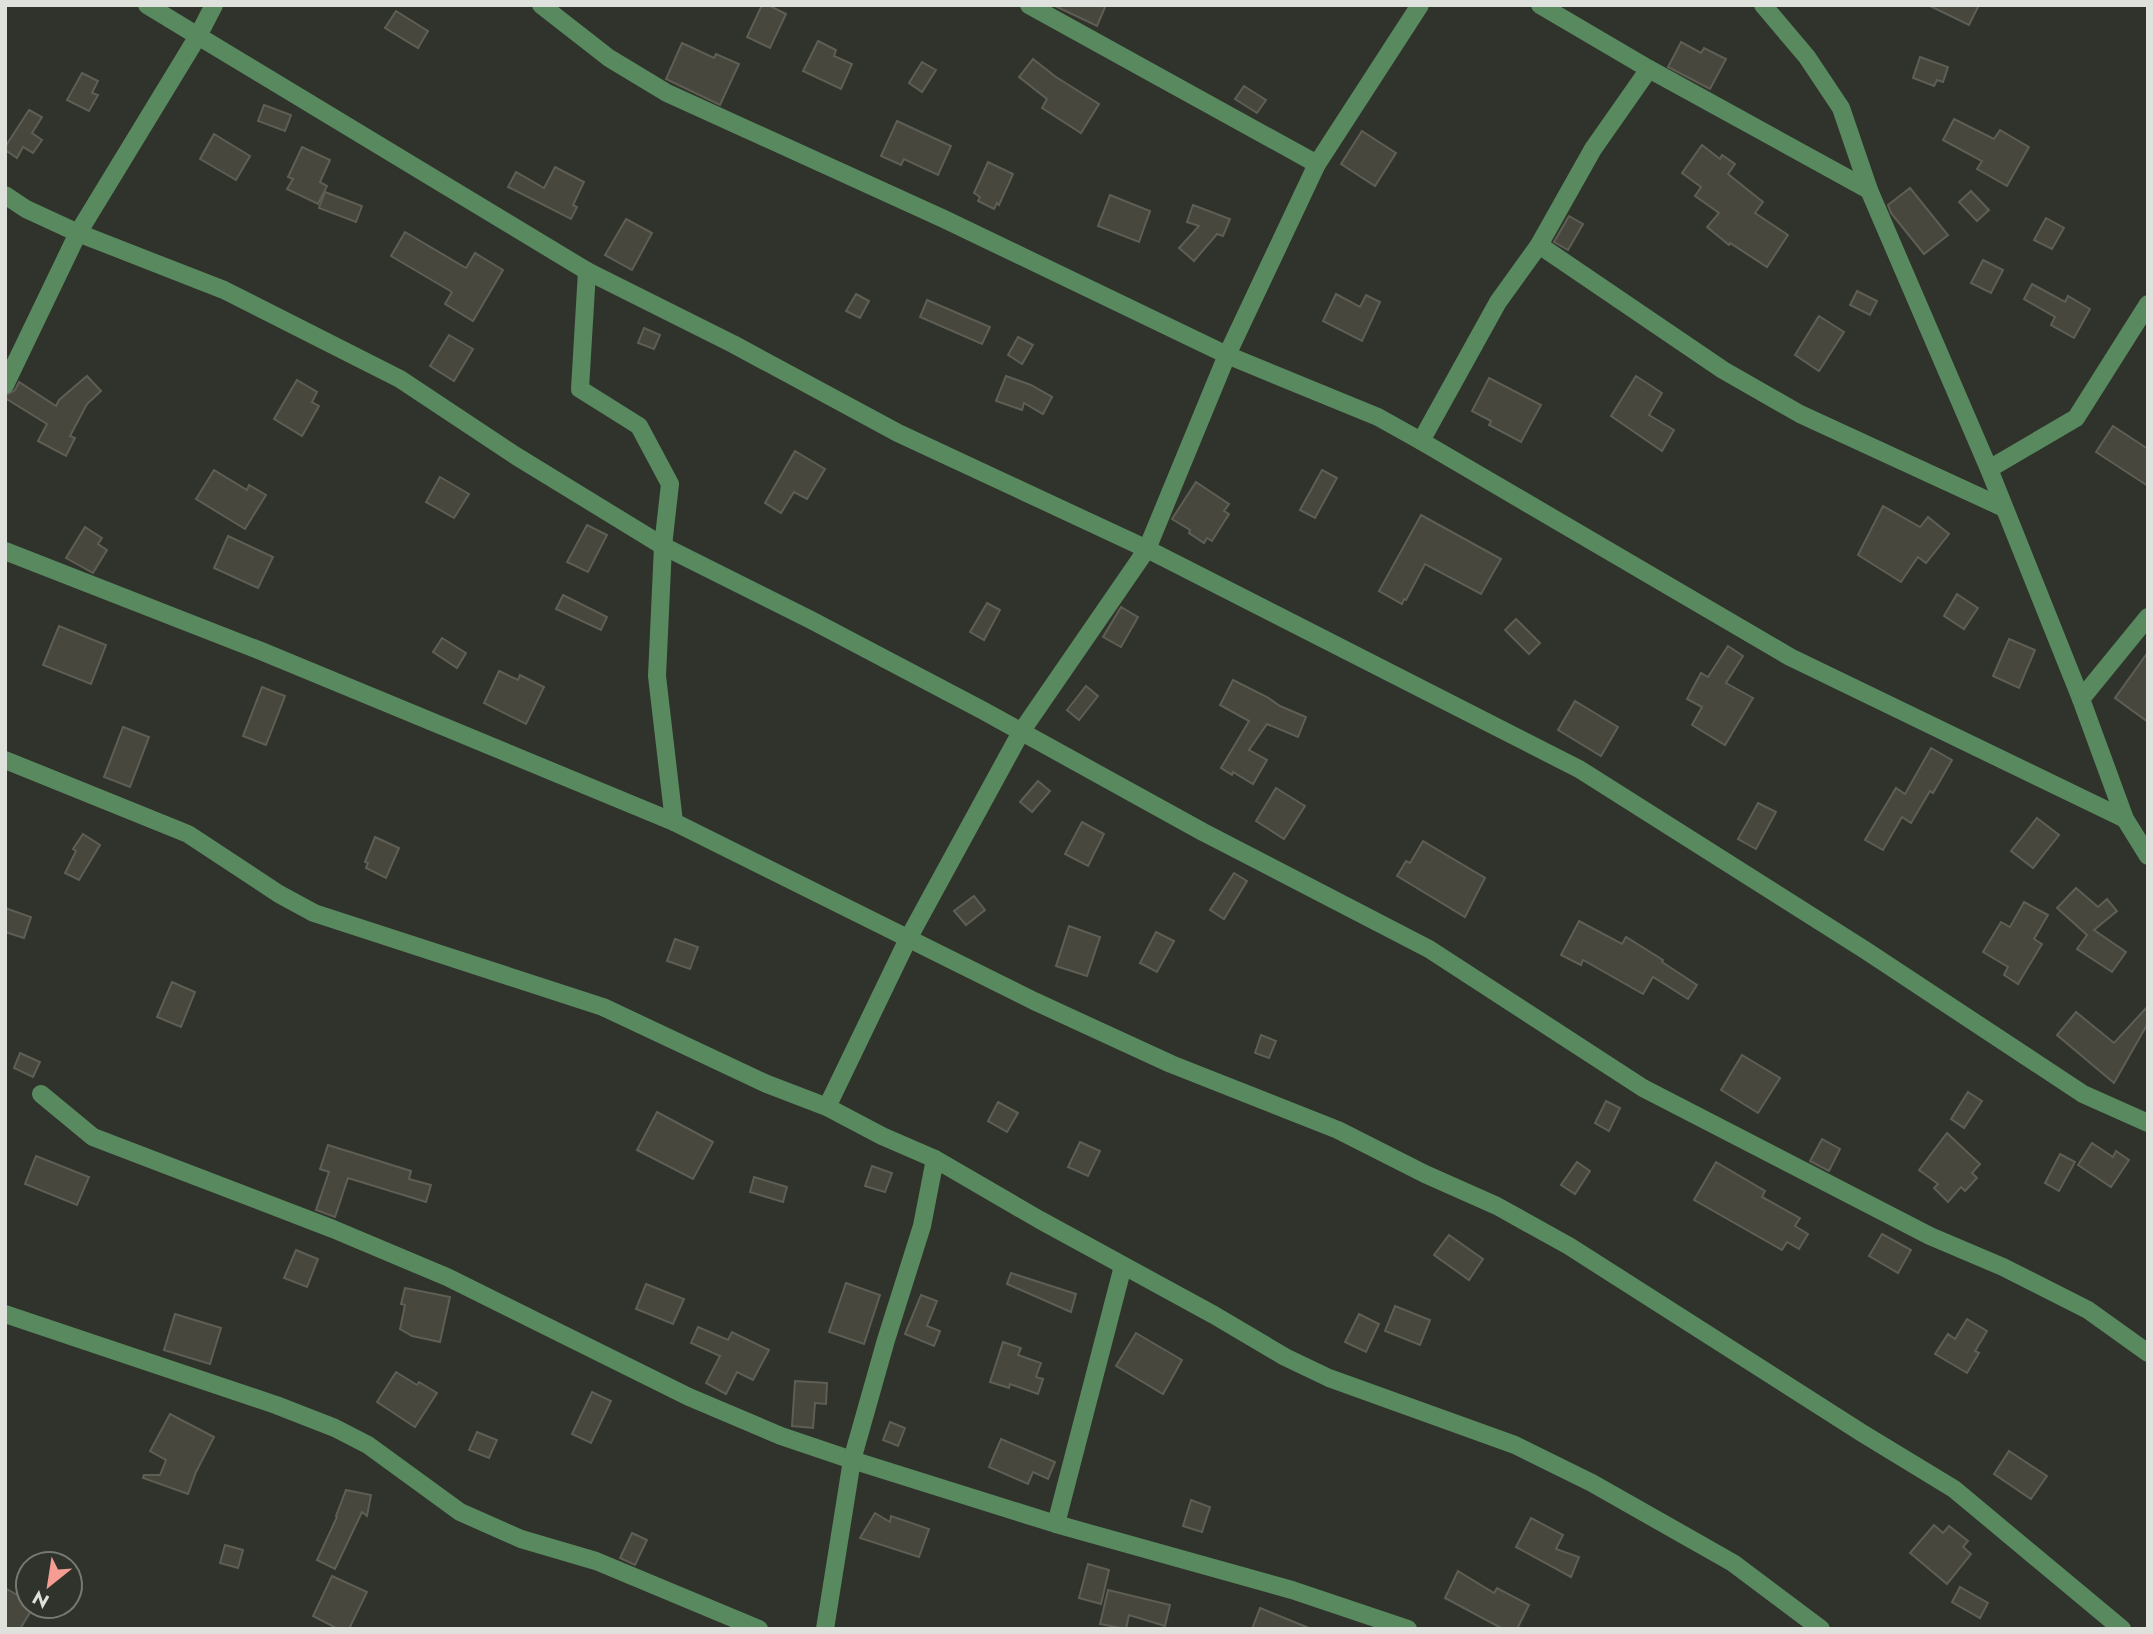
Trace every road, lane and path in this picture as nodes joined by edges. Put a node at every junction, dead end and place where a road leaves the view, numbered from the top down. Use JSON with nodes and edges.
{"nodes":[{"id":1,"x":148,"y":5,"type":"edge"},
{"id":2,"x":214,"y":5,"type":"edge"},
{"id":3,"x":541,"y":5,"type":"edge"},
{"id":4,"x":1030,"y":5,"type":"edge"},
{"id":5,"x":1420,"y":5,"type":"edge"},
{"id":6,"x":1540,"y":5,"type":"edge"},
{"id":7,"x":1763,"y":5,"type":"edge"},
{"id":8,"x":198,"y":36,"type":"junction"},
{"id":9,"x":1649,"y":69,"type":"junction"},
{"id":10,"x":1317,"y":164,"type":"junction"},
{"id":11,"x":1869,"y":190,"type":"junction"},
{"id":12,"x":5,"y":195,"type":"edge"},
{"id":13,"x":78,"y":233,"type":"junction"},
{"id":14,"x":1538,"y":245,"type":"junction"},
{"id":15,"x":587,"y":271,"type":"junction"},
{"id":16,"x":2148,"y":304,"type":"edge"},
{"id":17,"x":1227,"y":355,"type":"junction"},
{"id":18,"x":5,"y":385,"type":"edge"},
{"id":19,"x":1421,"y":441,"type":"junction"},
{"id":20,"x":1989,"y":470,"type":"junction"},
{"id":21,"x":2004,"y":508,"type":"junction"},
{"id":22,"x":663,"y":546,"type":"junction"},
{"id":23,"x":1147,"y":549,"type":"junction"},
{"id":24,"x":5,"y":551,"type":"edge"},
{"id":25,"x":2148,"y":617,"type":"edge"},
{"id":26,"x":2081,"y":699,"type":"junction"},
{"id":27,"x":1021,"y":732,"type":"junction"},
{"id":28,"x":5,"y":760,"type":"edge"},
{"id":29,"x":2125,"y":819,"type":"junction"},
{"id":30,"x":674,"y":822,"type":"junction"},
{"id":31,"x":2148,"y":856,"type":"edge"},
{"id":32,"x":908,"y":939,"type":"junction"},
{"id":33,"x":41,"y":1094,"type":"dead end"},
{"id":34,"x":827,"y":1107,"type":"junction"},
{"id":35,"x":2148,"y":1123,"type":"edge"},
{"id":36,"x":936,"y":1159,"type":"junction"},
{"id":37,"x":1123,"y":1266,"type":"junction"},
{"id":38,"x":5,"y":1314,"type":"edge"},
{"id":39,"x":2148,"y":1353,"type":"edge"},
{"id":40,"x":852,"y":1460,"type":"junction"},
{"id":41,"x":1056,"y":1524,"type":"junction"},
{"id":42,"x":759,"y":1629,"type":"edge"},
{"id":43,"x":825,"y":1629,"type":"edge"},
{"id":44,"x":1408,"y":1629,"type":"edge"},
{"id":45,"x":1821,"y":1629,"type":"edge"},
{"id":46,"x":2122,"y":1629,"type":"edge"}],
"edges":[{"from":1,"to":8,"type":"street"},
{"from":2,"to":8,"type":"street"},
{"from":3,"to":17,"type":"street"},
{"from":4,"to":10,"type":"street"},
{"from":5,"to":10,"type":"street"},
{"from":6,"to":9,"type":"street"},
{"from":7,"to":11,"type":"street"},
{"from":8,"to":13,"type":"street"},
{"from":8,"to":15,"type":"street"},
{"from":9,"to":11,"type":"street"},
{"from":9,"to":14,"type":"street"},
{"from":10,"to":17,"type":"street"},
{"from":11,"to":20,"type":"street"},
{"from":12,"to":13,"type":"street"},
{"from":13,"to":18,"type":"street"},
{"from":13,"to":22,"type":"street"},
{"from":14,"to":19,"type":"street"},
{"from":14,"to":21,"type":"street"},
{"from":15,"to":22,"type":"street"},
{"from":15,"to":23,"type":"street"},
{"from":16,"to":20,"type":"street"},
{"from":17,"to":19,"type":"street"},
{"from":17,"to":23,"type":"street"},
{"from":19,"to":29,"type":"street"},
{"from":20,"to":21,"type":"street"},
{"from":21,"to":26,"type":"street"},
{"from":22,"to":27,"type":"street"},
{"from":22,"to":30,"type":"street"},
{"from":23,"to":27,"type":"street"},
{"from":23,"to":35,"type":"street"},
{"from":24,"to":30,"type":"street"},
{"from":25,"to":26,"type":"street"},
{"from":26,"to":29,"type":"street"},
{"from":27,"to":32,"type":"street"},
{"from":27,"to":39,"type":"street"},
{"from":28,"to":34,"type":"street"},
{"from":29,"to":31,"type":"street"},
{"from":30,"to":32,"type":"street"},
{"from":32,"to":34,"type":"street"},
{"from":32,"to":46,"type":"street"},
{"from":33,"to":40,"type":"street"},
{"from":34,"to":36,"type":"street"},
{"from":36,"to":37,"type":"street"},
{"from":36,"to":40,"type":"street"},
{"from":37,"to":41,"type":"street"},
{"from":37,"to":45,"type":"street"},
{"from":38,"to":42,"type":"street"},
{"from":40,"to":41,"type":"street"},
{"from":40,"to":43,"type":"street"},
{"from":41,"to":44,"type":"street"}]}
